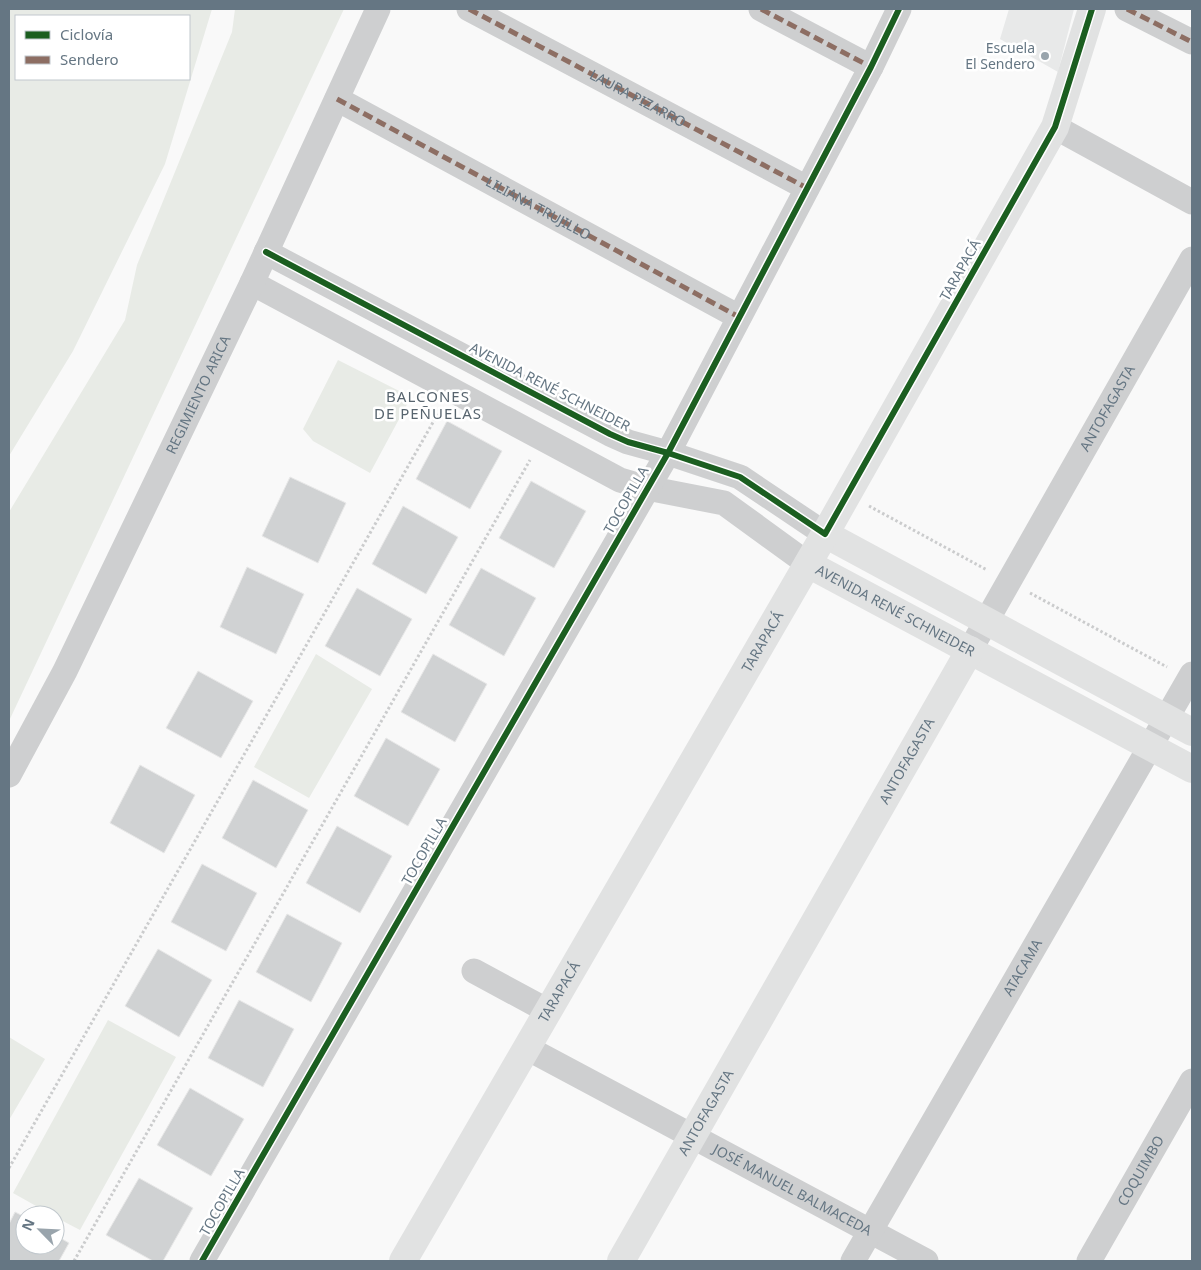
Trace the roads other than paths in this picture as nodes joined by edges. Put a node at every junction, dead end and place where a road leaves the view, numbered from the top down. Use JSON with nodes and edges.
{"nodes":[{"id":1,"x":378,"y":9,"type":"edge"},
{"id":2,"x":469,"y":9,"type":"edge"},
{"id":3,"x":761,"y":9,"type":"edge"},
{"id":4,"x":899,"y":9,"type":"edge"},
{"id":5,"x":1092,"y":9,"type":"edge"},
{"id":6,"x":1127,"y":9,"type":"edge"},
{"id":7,"x":1192,"y":42,"type":"edge"},
{"id":8,"x":871,"y":67,"type":"junction"},
{"id":9,"x":337,"y":99,"type":"junction"},
{"id":10,"x":1055,"y":127,"type":"junction"},
{"id":11,"x":807,"y":188,"type":"junction"},
{"id":12,"x":1192,"y":202,"type":"edge"},
{"id":13,"x":266,"y":252,"type":"junction"},
{"id":14,"x":1192,"y":259,"type":"edge"},
{"id":15,"x":252,"y":284,"type":"junction"},
{"id":16,"x":739,"y":316,"type":"junction"},
{"id":17,"x":668,"y":452,"type":"junction"},
{"id":18,"x":647,"y":488,"type":"junction"},
{"id":19,"x":825,"y":534,"type":"junction"},
{"id":20,"x":808,"y":564,"type":"junction"},
{"id":21,"x":986,"y":622,"type":"junction"},
{"id":22,"x":970,"y":650,"type":"junction"},
{"id":23,"x":1192,"y":674,"type":"edge"},
{"id":24,"x":1167,"y":719,"type":"junction"},
{"id":25,"x":1192,"y":732,"type":"edge"},
{"id":26,"x":1151,"y":747,"type":"junction"},
{"id":27,"x":1192,"y":769,"type":"edge"},
{"id":28,"x":9,"y":775,"type":"edge"},
{"id":29,"x":474,"y":971,"type":"dead end"},
{"id":30,"x":548,"y":1011,"type":"junction"},
{"id":31,"x":527,"y":1048,"type":"junction"},
{"id":32,"x":1192,"y":1081,"type":"edge"},
{"id":33,"x":692,"y":1137,"type":"junction"},
{"id":34,"x":870,"y":1232,"type":"junction"},
{"id":35,"x":202,"y":1261,"type":"edge"},
{"id":36,"x":403,"y":1261,"type":"edge"},
{"id":37,"x":621,"y":1261,"type":"edge"},
{"id":38,"x":853,"y":1261,"type":"edge"},
{"id":39,"x":926,"y":1261,"type":"edge"},
{"id":40,"x":1089,"y":1261,"type":"edge"}],
"edges":[{"from":1,"to":9,"type":"street","name":"REGIMIENTO ARICA"},
{"from":2,"to":11,"type":"street","name":"LAURA PIZARRO"},
{"from":3,"to":8,"type":"street"},
{"from":4,"to":8,"type":"street","name":"TOCOPILLA"},
{"from":5,"to":10,"type":"main road","name":"TARAPACÁ"},
{"from":6,"to":7,"type":"street"},
{"from":8,"to":11,"type":"street","name":"TOCOPILLA"},
{"from":9,"to":13,"type":"street","name":"REGIMIENTO ARICA"},
{"from":9,"to":16,"type":"street","name":"LILIANA TRUJILLO"},
{"from":10,"to":12,"type":"street"},
{"from":10,"to":19,"type":"main road","name":"TARAPACÁ"},
{"from":11,"to":16,"type":"street","name":"TOCOPILLA"},
{"from":13,"to":15,"type":"street","name":"REGIMIENTO ARICA"},
{"from":13,"to":17,"type":"street","name":"AVENIDA RENÉ SCHNEIDER"},
{"from":14,"to":21,"type":"street","name":"ANTOFAGASTA"},
{"from":15,"to":18,"type":"street","name":"AVENIDA RENÉ SCHNEIDER"},
{"from":15,"to":28,"type":"street","name":"REGIMIENTO ARICA"},
{"from":16,"to":17,"type":"street","name":"TOCOPILLA"},
{"from":17,"to":18,"type":"street","name":"TOCOPILLA"},
{"from":17,"to":19,"type":"street","name":"AVENIDA RENÉ SCHNEIDER"},
{"from":18,"to":20,"type":"street","name":"AVENIDA RENÉ SCHNEIDER"},
{"from":18,"to":35,"type":"street","name":"TOCOPILLA"},
{"from":19,"to":20,"type":"main road","name":"TARAPACÁ"},
{"from":19,"to":21,"type":"main road","name":"AVENIDA RENÉ SCHNEIDER"},
{"from":20,"to":22,"type":"main road","name":"AVENIDA RENÉ SCHNEIDER"},
{"from":20,"to":30,"type":"main road","name":"TARAPACÁ"},
{"from":21,"to":22,"type":"street","name":"ANTOFAGASTA"},
{"from":21,"to":24,"type":"main road","name":"AVENIDA RENÉ SCHNEIDER"},
{"from":22,"to":26,"type":"main road","name":"AVENIDA RENÉ SCHNEIDER"},
{"from":22,"to":33,"type":"main road","name":"ANTOFAGASTA"},
{"from":23,"to":24,"type":"street","name":"ATACAMA"},
{"from":24,"to":25,"type":"main road","name":"AVENIDA RENÉ SCHNEIDER"},
{"from":24,"to":26,"type":"street","name":"ATACAMA"},
{"from":26,"to":27,"type":"main road","name":"AVENIDA RENÉ SCHNEIDER"},
{"from":26,"to":34,"type":"street","name":"ATACAMA"},
{"from":29,"to":30,"type":"street"},
{"from":30,"to":31,"type":"main road","name":"TARAPACÁ"},
{"from":31,"to":33,"type":"street","name":"JOSÉ MANUEL BALMACEDA"},
{"from":31,"to":36,"type":"main road","name":"TARAPACÁ"},
{"from":32,"to":40,"type":"street","name":"COQUIMBO"},
{"from":33,"to":34,"type":"street","name":"JOSÉ MANUEL BALMACEDA"},
{"from":33,"to":37,"type":"main road","name":"ANTOFAGASTA"},
{"from":34,"to":38,"type":"street","name":"ATACAMA"},
{"from":34,"to":39,"type":"street","name":"JOSÉ MANUEL BALMACEDA"}]}
